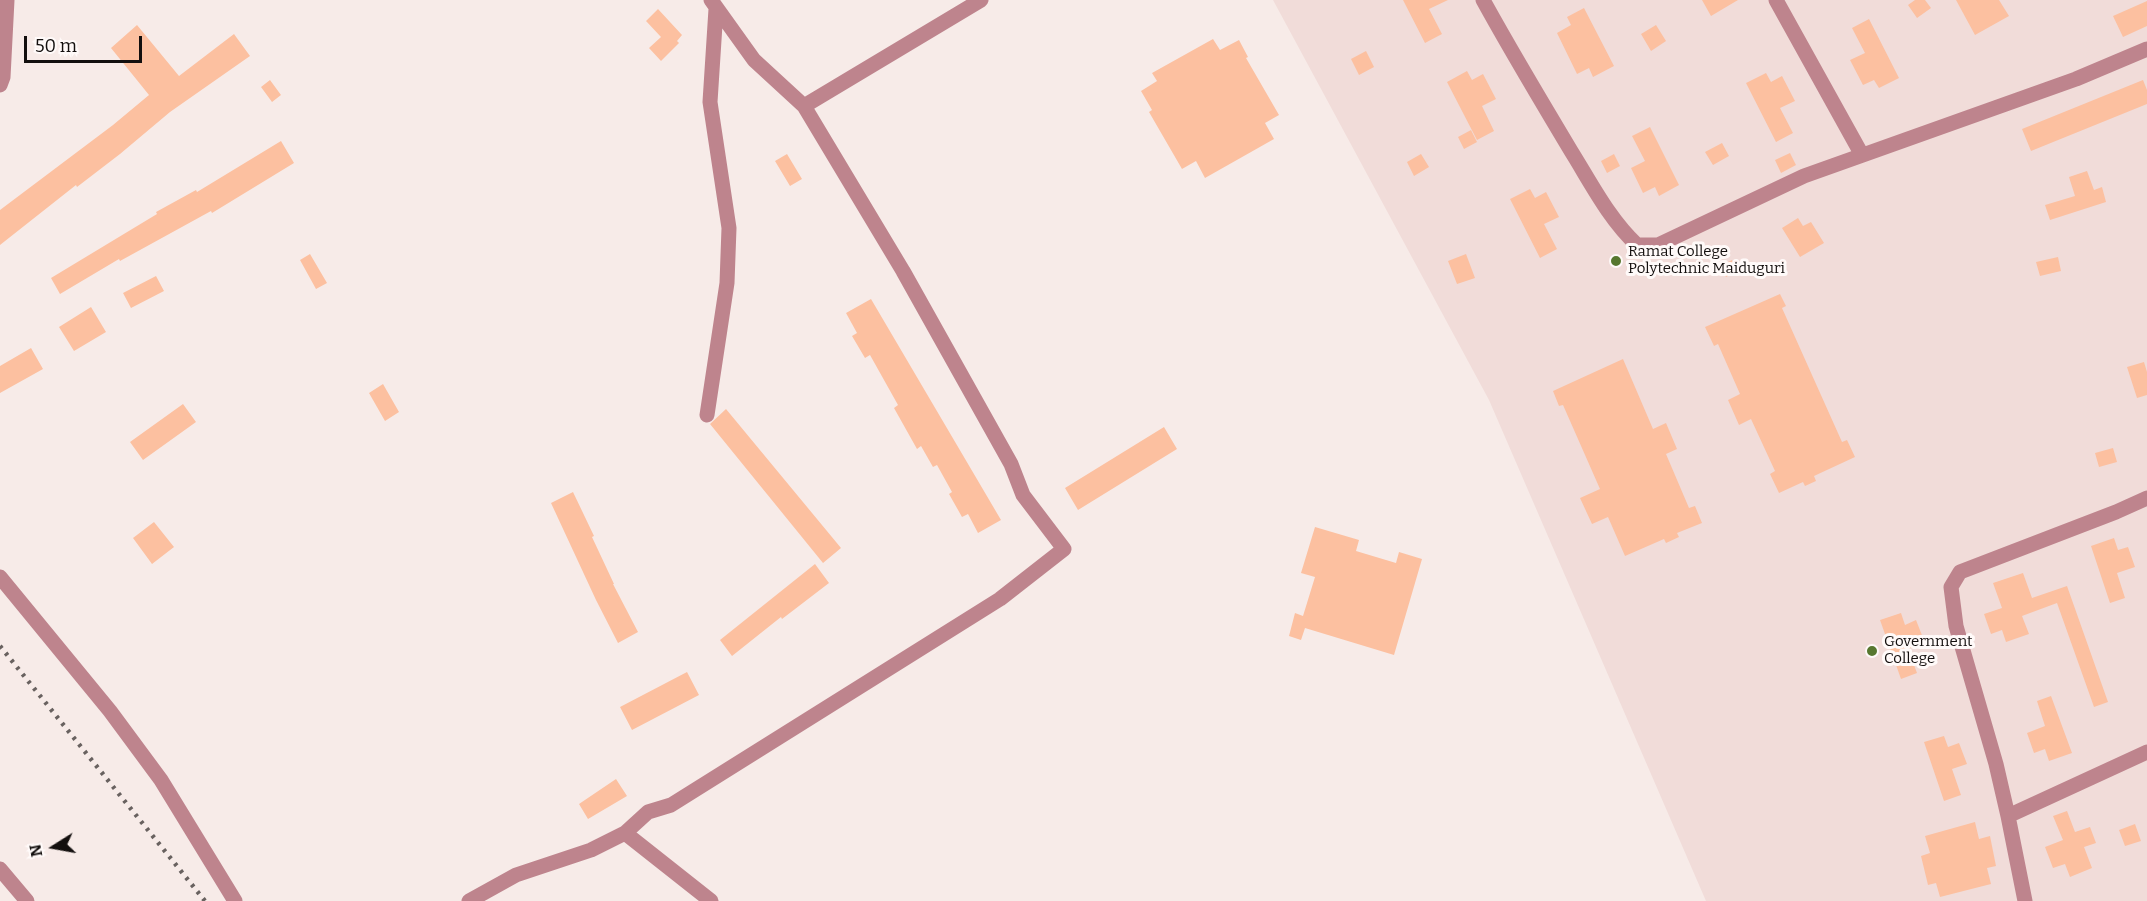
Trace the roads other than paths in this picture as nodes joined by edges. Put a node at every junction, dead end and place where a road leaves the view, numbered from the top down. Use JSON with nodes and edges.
{"nodes":[{"id":1,"x":7,"y":0,"type":"edge"},
{"id":2,"x":981,"y":0,"type":"edge"},
{"id":3,"x":1482,"y":0,"type":"edge"},
{"id":4,"x":1776,"y":0,"type":"edge"},
{"id":5,"x":713,"y":4,"type":"edge"},
{"id":6,"x":2147,"y":50,"type":"edge"},
{"id":7,"x":0,"y":85,"type":"edge"},
{"id":8,"x":804,"y":106,"type":"junction"},
{"id":9,"x":1862,"y":155,"type":"junction"},
{"id":10,"x":707,"y":415,"type":"dead end"},
{"id":11,"x":2147,"y":498,"type":"edge"},
{"id":12,"x":0,"y":577,"type":"edge"},
{"id":13,"x":2147,"y":752,"type":"edge"},
{"id":14,"x":2008,"y":816,"type":"junction"},
{"id":15,"x":625,"y":833,"type":"junction"},
{"id":16,"x":0,"y":868,"type":"edge"},
{"id":17,"x":27,"y":901,"type":"edge"},
{"id":18,"x":235,"y":901,"type":"edge"},
{"id":19,"x":469,"y":901,"type":"edge"},
{"id":20,"x":711,"y":901,"type":"edge"},
{"id":21,"x":2025,"y":901,"type":"edge"}],
"edges":[{"from":1,"to":7,"type":"street"},
{"from":2,"to":8,"type":"street"},
{"from":3,"to":9,"type":"street"},
{"from":4,"to":9,"type":"street"},
{"from":5,"to":8,"type":"street"},
{"from":5,"to":10,"type":"street"},
{"from":6,"to":9,"type":"street"},
{"from":8,"to":15,"type":"street"},
{"from":11,"to":14,"type":"street"},
{"from":12,"to":18,"type":"street"},
{"from":13,"to":14,"type":"street"},
{"from":14,"to":21,"type":"street"},
{"from":15,"to":19,"type":"street"},
{"from":15,"to":20,"type":"street"},
{"from":16,"to":17,"type":"street"}]}
